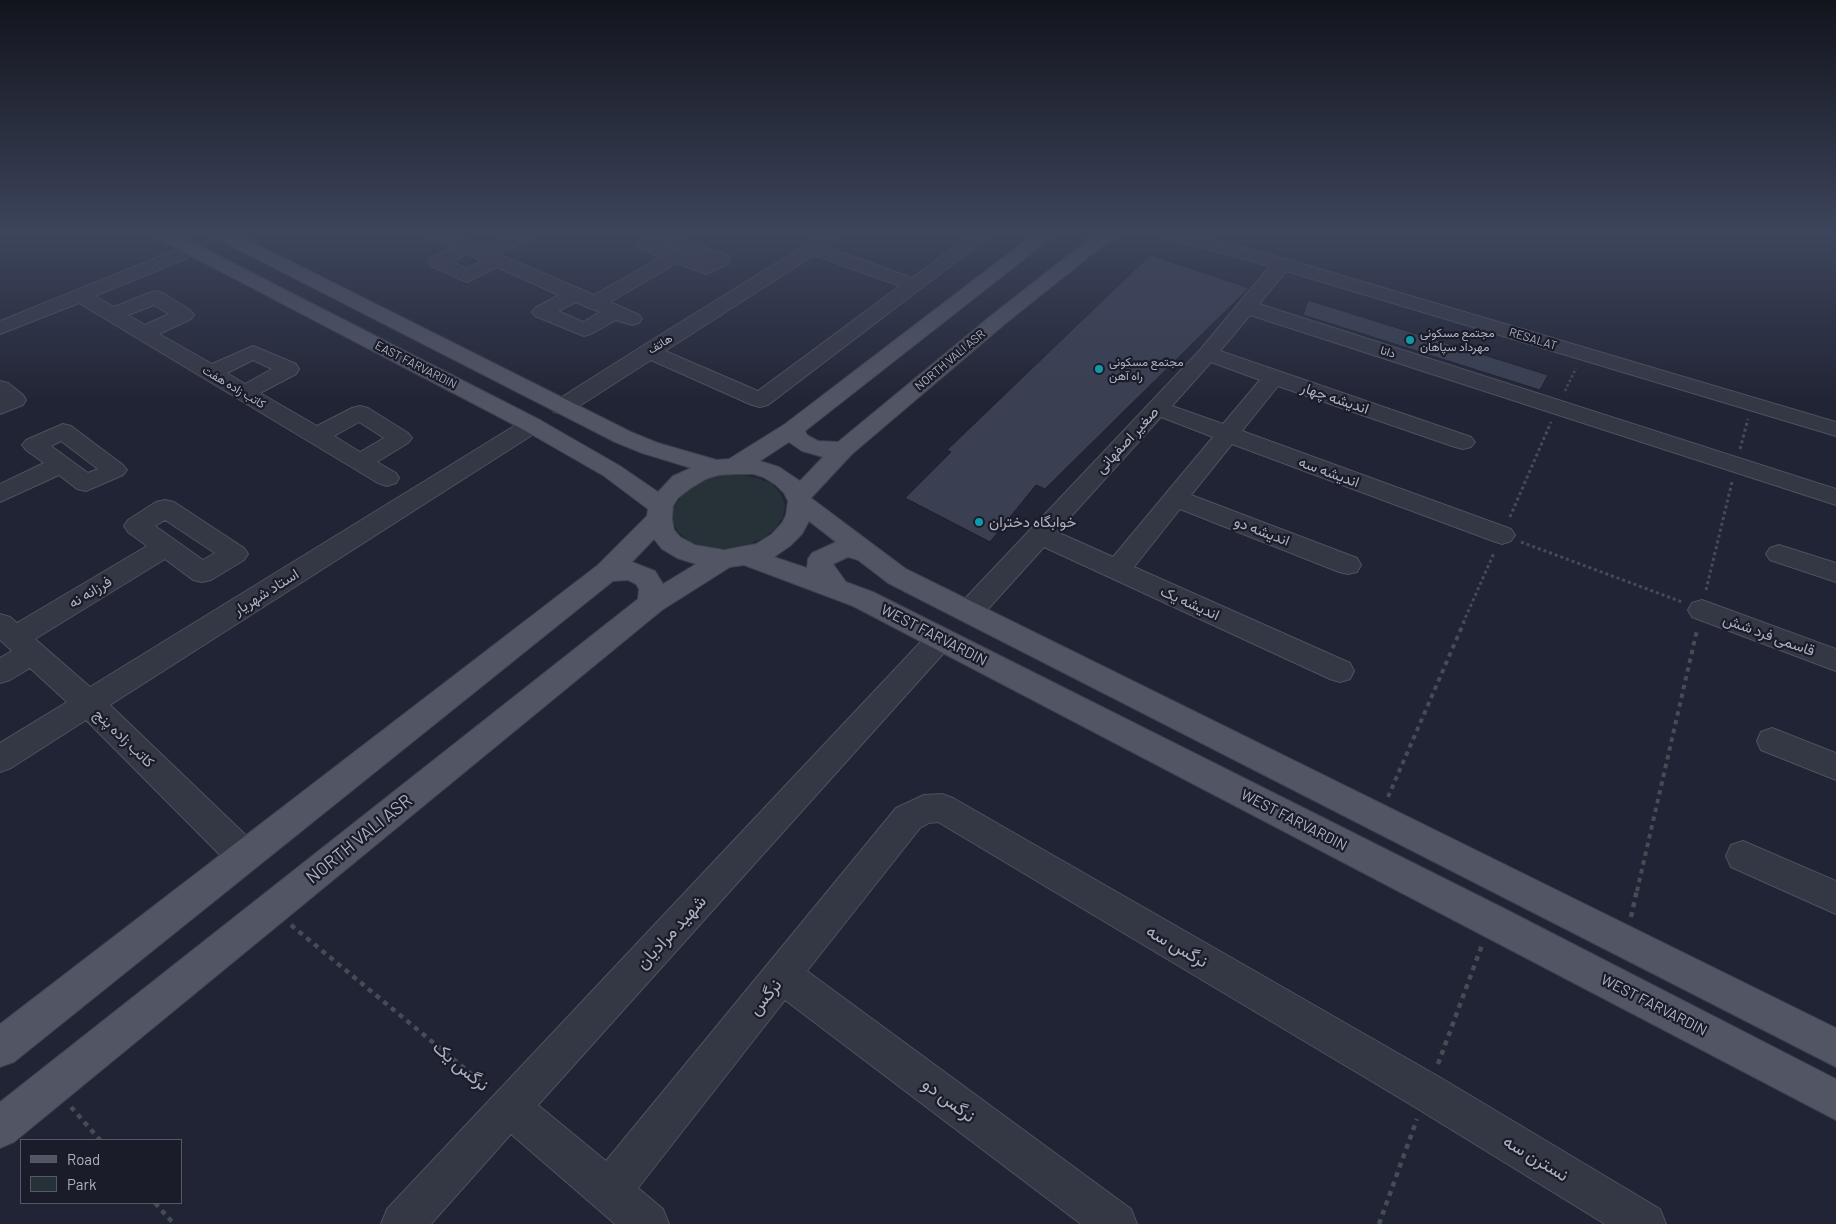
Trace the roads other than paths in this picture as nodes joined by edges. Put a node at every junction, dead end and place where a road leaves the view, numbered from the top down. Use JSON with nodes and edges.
{"nodes":[{"id":1,"x":90,"y":291,"type":"edge"},
{"id":2,"x":274,"y":291,"type":"edge"},
{"id":3,"x":337,"y":291,"type":"edge"},
{"id":4,"x":568,"y":291,"type":"edge"},
{"id":5,"x":615,"y":291,"type":"edge"},
{"id":6,"x":744,"y":291,"type":"edge"},
{"id":7,"x":906,"y":291,"type":"edge"},
{"id":8,"x":971,"y":291,"type":"edge"},
{"id":9,"x":1034,"y":291,"type":"edge"},
{"id":10,"x":1259,"y":291,"type":"edge"},
{"id":11,"x":1373,"y":291,"type":"edge"},
{"id":12,"x":1419,"y":291,"type":"edge"},
{"id":13,"x":575,"y":294,"type":"junction"},
{"id":14,"x":80,"y":295,"type":"junction"},
{"id":15,"x":594,"y":303,"type":"junction"},
{"id":16,"x":1247,"y":306,"type":"junction"},
{"id":17,"x":113,"y":314,"type":"junction"},
{"id":18,"x":0,"y":328,"type":"edge"},
{"id":19,"x":144,"y":333,"type":"junction"},
{"id":20,"x":648,"y":352,"type":"junction"},
{"id":21,"x":1207,"y":354,"type":"junction"},
{"id":22,"x":211,"y":373,"type":"junction"},
{"id":23,"x":1274,"y":377,"type":"junction"},
{"id":24,"x":0,"y":388,"type":"edge"},
{"id":25,"x":244,"y":393,"type":"junction"},
{"id":26,"x":0,"y":407,"type":"edge"},
{"id":27,"x":562,"y":407,"type":"junction"},
{"id":28,"x":1156,"y":408,"type":"junction"},
{"id":29,"x":1836,"y":413,"type":"edge"},
{"id":30,"x":532,"y":425,"type":"junction"},
{"id":31,"x":794,"y":429,"type":"junction"},
{"id":32,"x":1836,"y":429,"type":"edge"},
{"id":33,"x":1228,"y":434,"type":"junction"},
{"id":34,"x":316,"y":436,"type":"junction"},
{"id":35,"x":1463,"y":442,"type":"dead end"},
{"id":36,"x":650,"y":448,"type":"junction"},
{"id":37,"x":844,"y":450,"type":"junction"},
{"id":38,"x":360,"y":462,"type":"junction"},
{"id":39,"x":60,"y":465,"type":"dead end"},
{"id":40,"x":725,"y":467,"type":"junction"},
{"id":41,"x":612,"y":471,"type":"junction"},
{"id":42,"x":387,"y":478,"type":"dead end"},
{"id":43,"x":0,"y":494,"type":"edge"},
{"id":44,"x":1836,"y":497,"type":"edge"},
{"id":45,"x":1175,"y":498,"type":"junction"},
{"id":46,"x":799,"y":499,"type":"junction"},
{"id":47,"x":660,"y":512,"type":"junction"},
{"id":48,"x":1040,"y":535,"type":"junction"},
{"id":49,"x":1502,"y":535,"type":"road end"},
{"id":50,"x":165,"y":547,"type":"dead end"},
{"id":51,"x":863,"y":552,"type":"junction"},
{"id":52,"x":1779,"y":554,"type":"dead end"},
{"id":53,"x":735,"y":557,"type":"junction"},
{"id":54,"x":1348,"y":565,"type":"dead end"},
{"id":55,"x":1117,"y":570,"type":"junction"},
{"id":56,"x":607,"y":572,"type":"junction"},
{"id":57,"x":1836,"y":573,"type":"edge"},
{"id":58,"x":836,"y":589,"type":"junction"},
{"id":59,"x":652,"y":603,"type":"junction"},
{"id":60,"x":1702,"y":610,"type":"road end"},
{"id":61,"x":968,"y":612,"type":"junction"},
{"id":62,"x":16,"y":638,"type":"edge"},
{"id":63,"x":940,"y":639,"type":"junction"},
{"id":64,"x":1836,"y":660,"type":"edge"},
{"id":65,"x":1340,"y":671,"type":"dead end"},
{"id":66,"x":0,"y":672,"type":"edge"},
{"id":67,"x":88,"y":703,"type":"junction"},
{"id":68,"x":1772,"y":741,"type":"dead end"},
{"id":69,"x":0,"y":758,"type":"edge"},
{"id":70,"x":1836,"y":767,"type":"edge"},
{"id":71,"x":924,"y":809,"type":"joint"},
{"id":72,"x":244,"y":856,"type":"junction"},
{"id":73,"x":1743,"y":856,"type":"dead end"},
{"id":74,"x":1482,"y":871,"type":"junction"},
{"id":75,"x":1836,"y":898,"type":"edge"},
{"id":76,"x":1470,"y":910,"type":"junction"},
{"id":77,"x":782,"y":975,"type":"junction"},
{"id":78,"x":0,"y":1048,"type":"edge"},
{"id":79,"x":1836,"y":1048,"type":"edge"},
{"id":80,"x":1427,"y":1092,"type":"joint"},
{"id":81,"x":1836,"y":1100,"type":"edge"},
{"id":82,"x":510,"y":1107,"type":"junction"},
{"id":83,"x":0,"y":1128,"type":"edge"},
{"id":84,"x":610,"y":1190,"type":"junction"},
{"id":85,"x":402,"y":1224,"type":"edge"},
{"id":86,"x":648,"y":1224,"type":"edge"},
{"id":87,"x":1116,"y":1224,"type":"edge"},
{"id":88,"x":1645,"y":1224,"type":"edge"}],
"edges":[{"from":1,"to":14,"type":"street"},
{"from":2,"to":30,"type":"main road","name":"EAST FARVARDIN"},
{"from":3,"to":27,"type":"main road","name":"EAST FARVARDIN"},
{"from":4,"to":13,"type":"street"},
{"from":5,"to":15,"type":"street"},
{"from":6,"to":20,"type":"street","name":"هاتف"},
{"from":7,"to":20,"type":"street"},
{"from":8,"to":31,"type":"main road"},
{"from":9,"to":37,"type":"main road","name":"NORTH VALI ASR"},
{"from":10,"to":16,"type":"street","name":"صغیر اصفهانی"},
{"from":11,"to":32,"type":"street","name":"RESALAT"},
{"from":12,"to":29,"type":"street","name":"RESALAT"},
{"from":13,"to":15,"type":"street"},
{"from":13,"to":15,"type":"street"},
{"from":14,"to":17,"type":"street","name":"کاتب زاده هفت"},
{"from":14,"to":18,"type":"street"},
{"from":16,"to":21,"type":"street","name":"صغیر اصفهانی"},
{"from":16,"to":44,"type":"street","name":"دانا"},
{"from":17,"to":19,"type":"street","name":"کاتب زاده هفت"},
{"from":17,"to":19,"type":"street"},
{"from":19,"to":22,"type":"street","name":"کاتب زاده هفت"},
{"from":20,"to":27,"type":"street","name":"هاتف"},
{"from":21,"to":23,"type":"street","name":"اندیشه چهار"},
{"from":21,"to":28,"type":"street","name":"صغیر اصفهانی"},
{"from":22,"to":25,"type":"street","name":"کاتب زاده هفت"},
{"from":22,"to":25,"type":"street"},
{"from":23,"to":33,"type":"street"},
{"from":23,"to":35,"type":"street","name":"اندیشه چهار"},
{"from":24,"to":26,"type":"street"},
{"from":25,"to":34,"type":"street","name":"کاتب زاده هفت"},
{"from":27,"to":36,"type":"main road","name":"EAST FARVARDIN"},
{"from":28,"to":33,"type":"street","name":"اندیشه سه"},
{"from":28,"to":48,"type":"street","name":"صغیر اصفهانی"},
{"from":30,"to":41,"type":"main road","name":"EAST FARVARDIN"},
{"from":30,"to":67,"type":"street","name":"استاد شهریار"},
{"from":31,"to":37,"type":"main road"},
{"from":31,"to":40,"type":"main road"},
{"from":33,"to":45,"type":"street"},
{"from":33,"to":49,"type":"street","name":"اندیشه سه"},
{"from":34,"to":38,"type":"street","name":"کاتب زاده هفت"},
{"from":34,"to":38,"type":"street"},
{"from":36,"to":40,"type":"main road","name":"EAST FARVARDIN"},
{"from":36,"to":41,"type":"main road"},
{"from":37,"to":46,"type":"main road","name":"NORTH VALI ASR"},
{"from":38,"to":42,"type":"street","name":"کاتب زاده هفت"},
{"from":39,"to":43,"type":"street"},
{"from":40,"to":46,"type":"main road"},
{"from":40,"to":47,"type":"main road"},
{"from":41,"to":47,"type":"main road","name":"EAST FARVARDIN"},
{"from":45,"to":54,"type":"street","name":"اندیشه دو"},
{"from":45,"to":55,"type":"street"},
{"from":46,"to":51,"type":"main road"},
{"from":46,"to":53,"type":"main road"},
{"from":47,"to":53,"type":"main road"},
{"from":47,"to":56,"type":"main road"},
{"from":48,"to":55,"type":"street","name":"اندیشه یک"},
{"from":48,"to":61,"type":"street","name":"صغیر اصفهانی"},
{"from":50,"to":62,"type":"street","name":"فرزانه نه"},
{"from":51,"to":58,"type":"main road"},
{"from":51,"to":61,"type":"main road"},
{"from":52,"to":57,"type":"street"},
{"from":53,"to":58,"type":"main road","name":"WEST FARVARDIN"},
{"from":53,"to":59,"type":"main road","name":"NORTH VALI ASR"},
{"from":55,"to":65,"type":"street","name":"اندیشه یک"},
{"from":56,"to":59,"type":"main road"},
{"from":56,"to":72,"type":"main road"},
{"from":58,"to":63,"type":"main road","name":"WEST FARVARDIN"},
{"from":59,"to":83,"type":"main road","name":"NORTH VALI ASR"},
{"from":60,"to":64,"type":"street","name":"قاسمی فرد شش"},
{"from":61,"to":74,"type":"main road"},
{"from":62,"to":66,"type":"street","name":"فرزانه نه"},
{"from":62,"to":67,"type":"street","name":"کاتب زاده پنج"},
{"from":63,"to":76,"type":"main road","name":"WEST FARVARDIN"},
{"from":63,"to":82,"type":"street","name":"شهید مرادیان"},
{"from":67,"to":69,"type":"street","name":"استاد شهریار"},
{"from":67,"to":72,"type":"street","name":"کاتب زاده پنج"},
{"from":68,"to":70,"type":"street"},
{"from":71,"to":77,"type":"street","name":"نرگس"},
{"from":71,"to":80,"type":"street","name":"نرگس سه"},
{"from":72,"to":78,"type":"main road"},
{"from":73,"to":75,"type":"street"},
{"from":74,"to":76,"type":"main road"},
{"from":74,"to":79,"type":"main road"},
{"from":76,"to":81,"type":"main road","name":"WEST FARVARDIN"},
{"from":77,"to":84,"type":"street","name":"نرگس"},
{"from":77,"to":87,"type":"street","name":"نرگس دو"},
{"from":80,"to":88,"type":"street","name":"نسترن سه"},
{"from":82,"to":84,"type":"street"},
{"from":82,"to":85,"type":"street","name":"شهید مرادیان"},
{"from":84,"to":86,"type":"street"}]}
